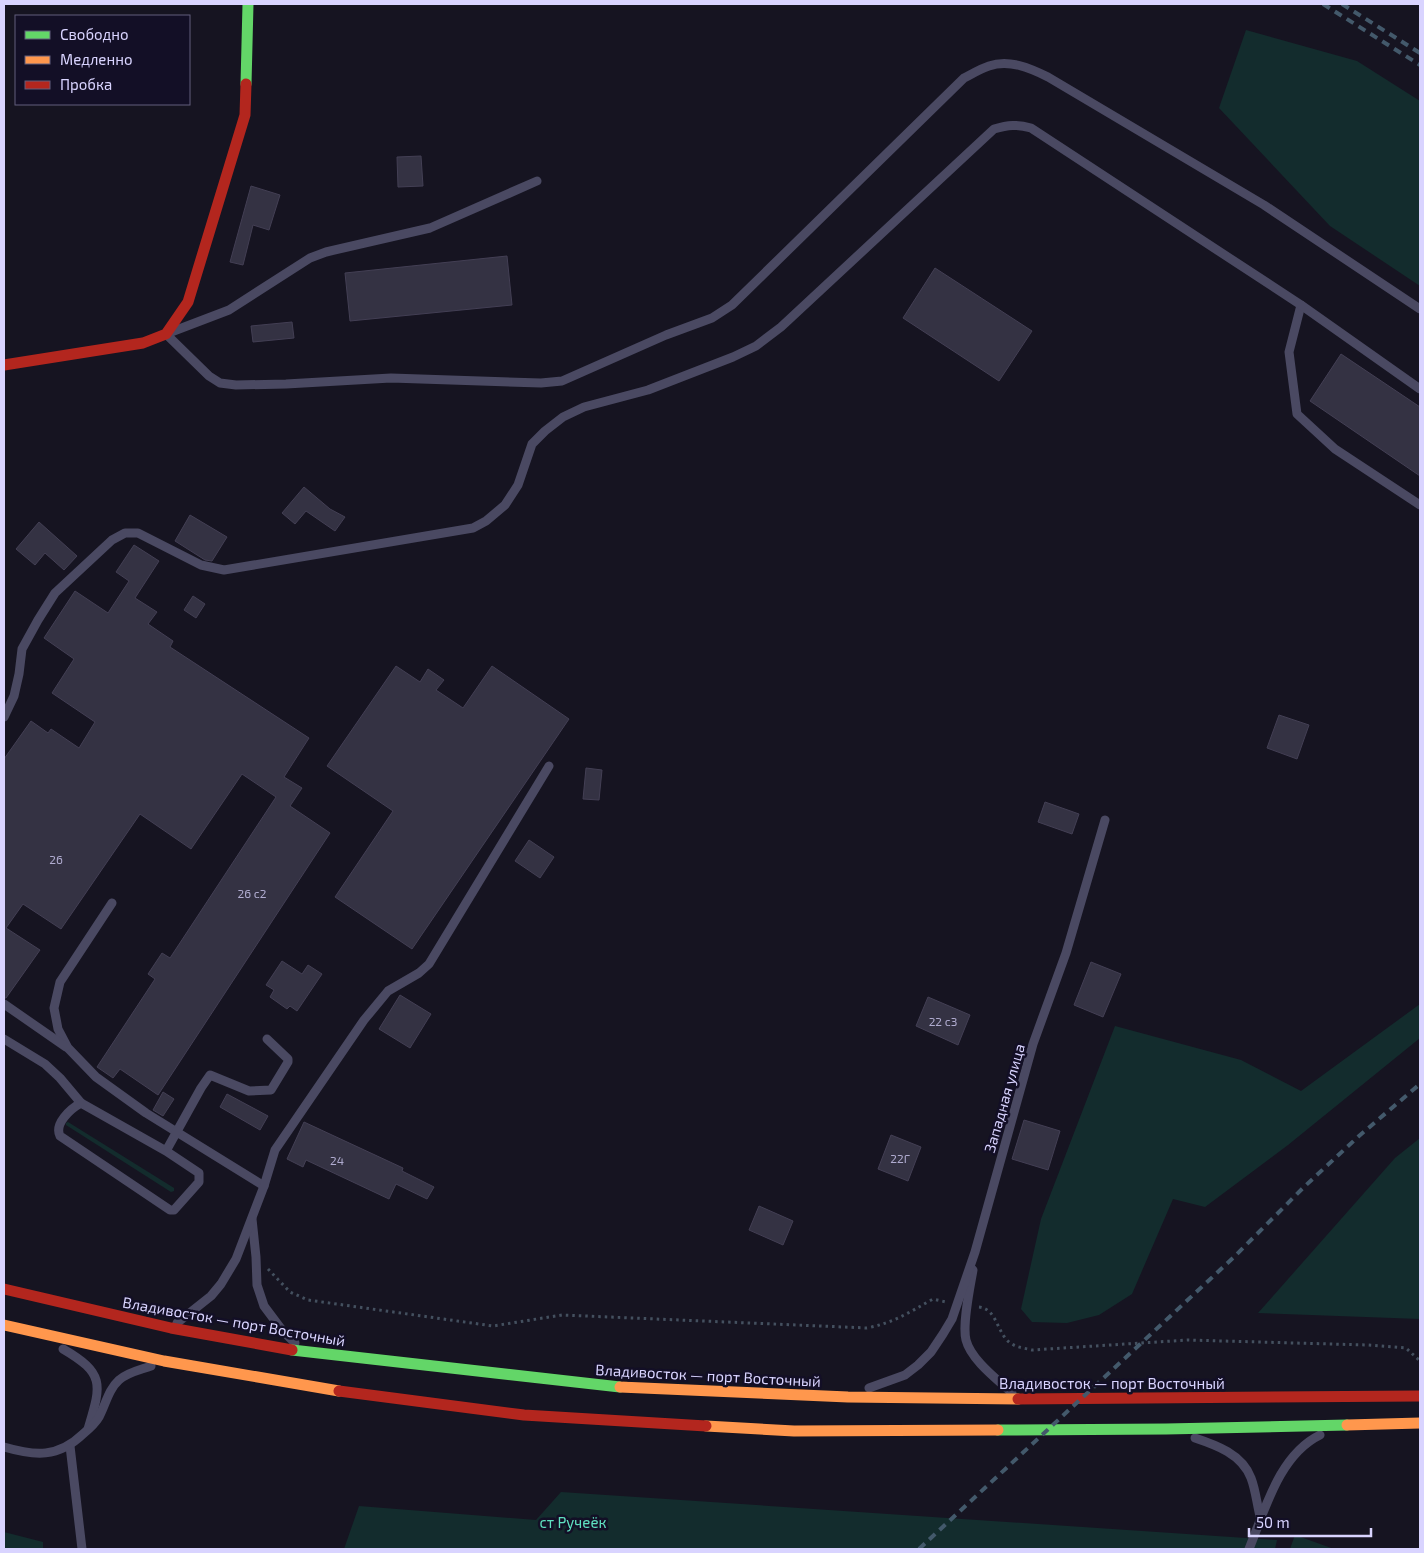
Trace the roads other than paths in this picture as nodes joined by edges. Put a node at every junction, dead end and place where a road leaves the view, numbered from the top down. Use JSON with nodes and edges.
{"nodes":[{"id":1,"x":248,"y":4,"type":"edge"},
{"id":2,"x":536,"y":181,"type":"dead end"},
{"id":3,"x":1301,"y":305,"type":"junction"},
{"id":4,"x":1420,"y":308,"type":"edge"},
{"id":5,"x":166,"y":334,"type":"junction"},
{"id":6,"x":4,"y":365,"type":"edge"},
{"id":7,"x":1420,"y":389,"type":"edge"},
{"id":8,"x":1420,"y":505,"type":"edge"},
{"id":9,"x":4,"y":716,"type":"edge"},
{"id":10,"x":549,"y":766,"type":"dead end"},
{"id":11,"x":1105,"y":820,"type":"dead end"},
{"id":12,"x":112,"y":903,"type":"dead end"},
{"id":13,"x":4,"y":1004,"type":"edge"},
{"id":14,"x":4,"y":1039,"type":"edge"},
{"id":15,"x":266,"y":1039,"type":"dead end"},
{"id":16,"x":68,"y":1048,"type":"junction"},
{"id":17,"x":81,"y":1103,"type":"junction"},
{"id":18,"x":178,"y":1132,"type":"junction"},
{"id":19,"x":166,"y":1151,"type":"junction"},
{"id":20,"x":264,"y":1186,"type":"junction"},
{"id":21,"x":252,"y":1216,"type":"junction"},
{"id":22,"x":974,"y":1252,"type":"junction"},
{"id":23,"x":4,"y":1283,"type":"edge"},
{"id":24,"x":4,"y":1289,"type":"edge"},
{"id":25,"x":27,"y":1294,"type":"junction"},
{"id":26,"x":4,"y":1325,"type":"edge"},
{"id":27,"x":170,"y":1328,"type":"junction"},
{"id":28,"x":38,"y":1334,"type":"junction"},
{"id":29,"x":304,"y":1352,"type":"junction"},
{"id":30,"x":164,"y":1362,"type":"junction"},
{"id":31,"x":1420,"y":1396,"type":"edge"},
{"id":32,"x":848,"y":1397,"type":"junction"},
{"id":33,"x":1018,"y":1399,"type":"junction"},
{"id":34,"x":1420,"y":1423,"type":"edge"},
{"id":35,"x":1338,"y":1426,"type":"junction"},
{"id":36,"x":1166,"y":1429,"type":"junction"},
{"id":37,"x":87,"y":1431,"type":"junction"},
{"id":38,"x":70,"y":1446,"type":"junction"},
{"id":39,"x":4,"y":1447,"type":"edge"},
{"id":40,"x":1261,"y":1520,"type":"junction"},
{"id":41,"x":82,"y":1549,"type":"edge"},
{"id":42,"x":1249,"y":1549,"type":"edge"}],
"edges":[{"from":1,"to":5,"type":"main road"},
{"from":2,"to":5,"type":"lane"},
{"from":3,"to":7,"type":"lane"},
{"from":3,"to":8,"type":"lane"},
{"from":3,"to":9,"type":"lane"},
{"from":4,"to":5,"type":"lane"},
{"from":5,"to":6,"type":"main road"},
{"from":10,"to":20,"type":"lane"},
{"from":11,"to":22,"type":"lane","name":"Западная улица"},
{"from":12,"to":16,"type":"lane"},
{"from":13,"to":16,"type":"lane"},
{"from":14,"to":17,"type":"lane"},
{"from":15,"to":18,"type":"lane"},
{"from":16,"to":18,"type":"lane"},
{"from":17,"to":19,"type":"lane"},
{"from":17,"to":19,"type":"lane"},
{"from":18,"to":19,"type":"lane"},
{"from":18,"to":20,"type":"lane"},
{"from":20,"to":21,"type":"lane"},
{"from":21,"to":27,"type":"lane"},
{"from":21,"to":29,"type":"lane"},
{"from":22,"to":32,"type":"lane","name":"Западная улица"},
{"from":22,"to":33,"type":"lane","name":"Западная улица"},
{"from":23,"to":25,"type":"main road"},
{"from":24,"to":25,"type":"main road","name":"Владивосток — порт Восточный"},
{"from":25,"to":27,"type":"main road","name":"Владивосток — порт Восточный"},
{"from":26,"to":28,"type":"main road"},
{"from":27,"to":29,"type":"main road","name":"Владивосток — порт Восточный"},
{"from":28,"to":30,"type":"main road"},
{"from":28,"to":37,"type":"lane"},
{"from":29,"to":32,"type":"main road","name":"Владивосток — порт Восточный"},
{"from":30,"to":36,"type":"main road"},
{"from":30,"to":37,"type":"lane"},
{"from":31,"to":33,"type":"main road","name":"Владивосток — порт Восточный"},
{"from":32,"to":33,"type":"main road","name":"Владивосток — порт Восточный"},
{"from":34,"to":35,"type":"main road"},
{"from":35,"to":36,"type":"main road"},
{"from":35,"to":40,"type":"lane"},
{"from":36,"to":40,"type":"lane"},
{"from":37,"to":38,"type":"lane"},
{"from":38,"to":39,"type":"lane"},
{"from":38,"to":41,"type":"lane"},
{"from":40,"to":42,"type":"lane"}]}
